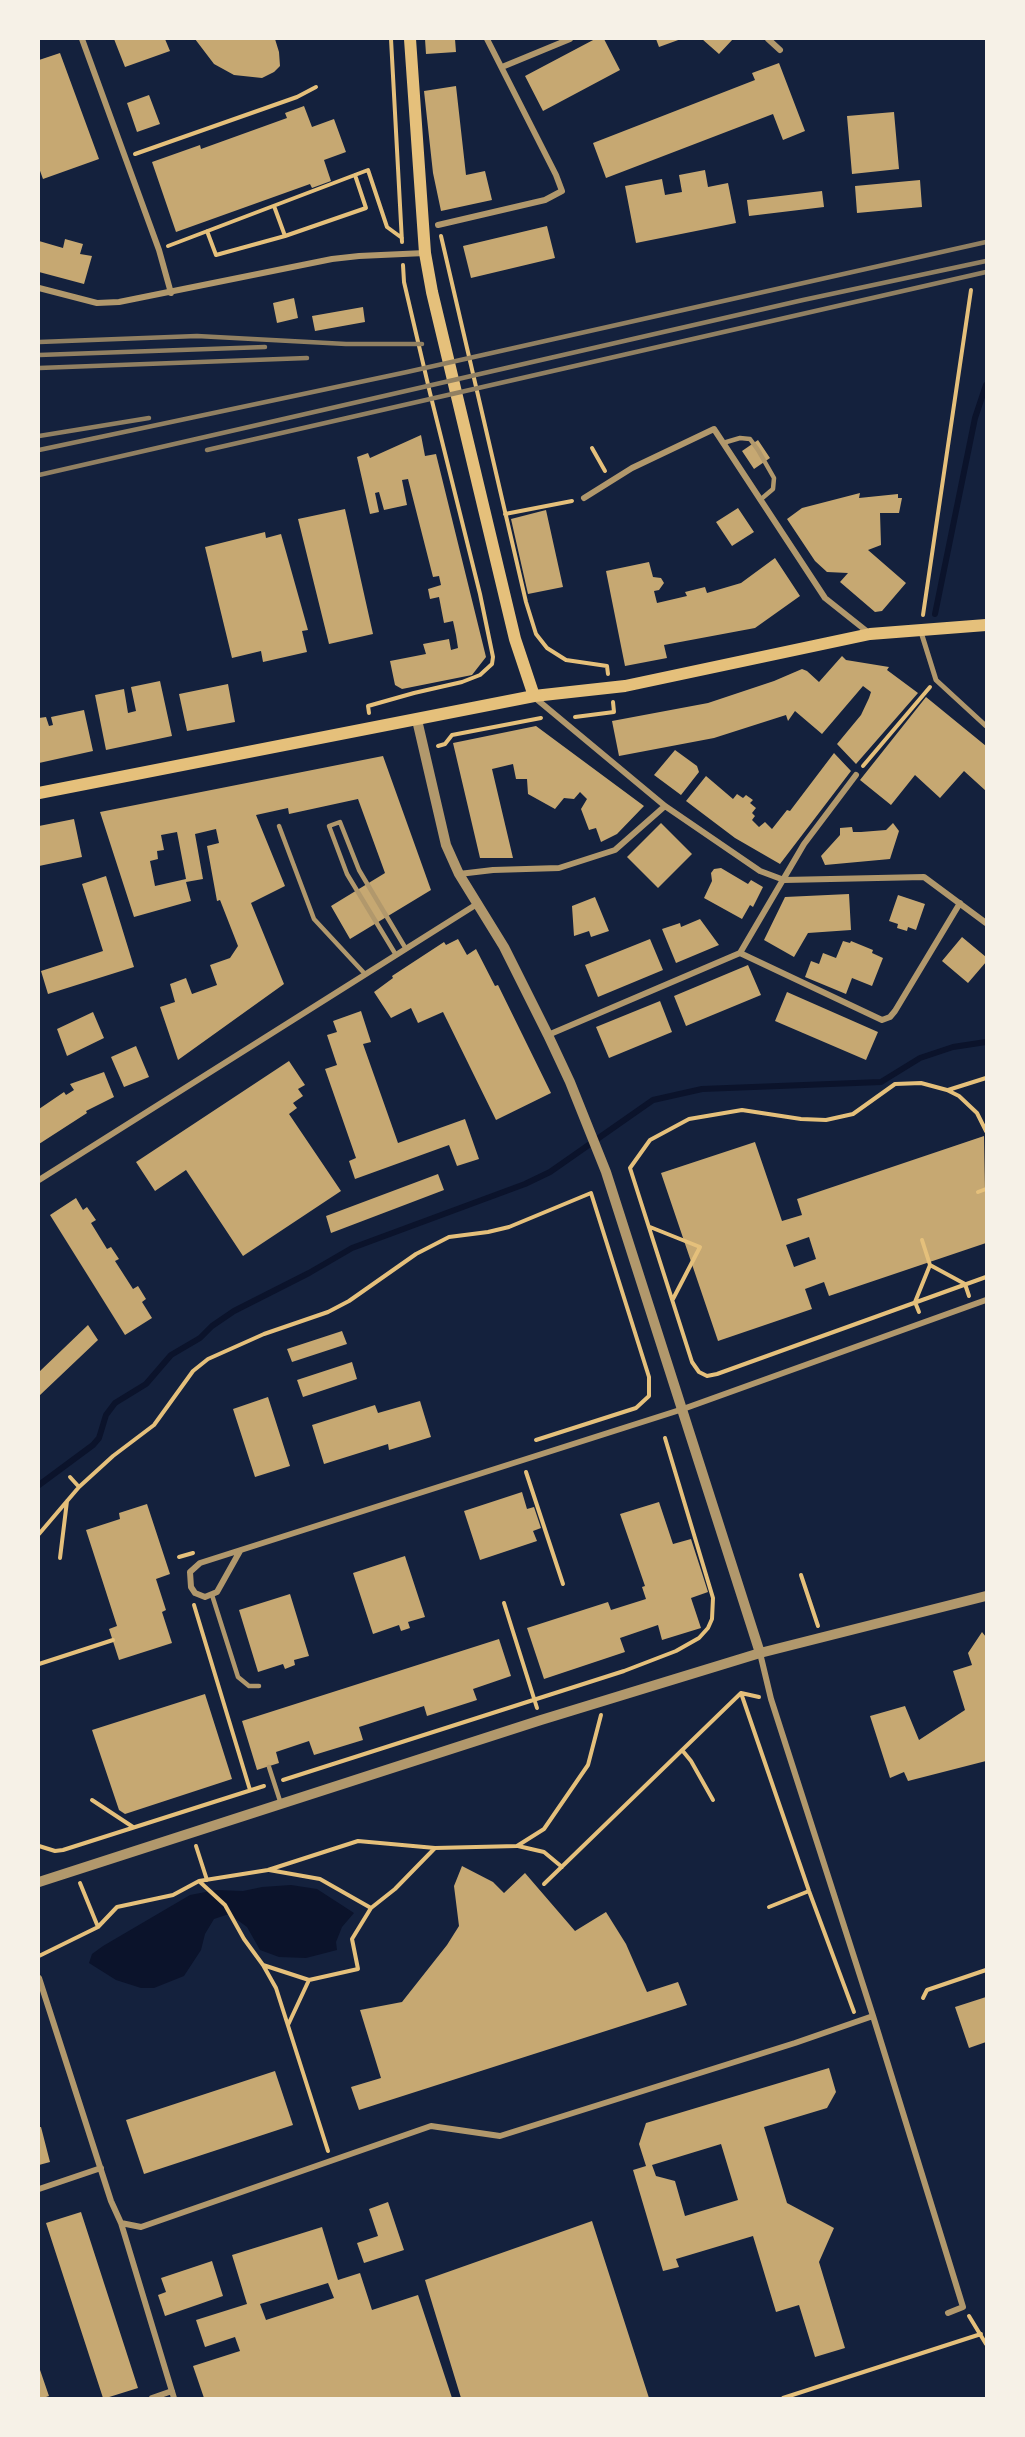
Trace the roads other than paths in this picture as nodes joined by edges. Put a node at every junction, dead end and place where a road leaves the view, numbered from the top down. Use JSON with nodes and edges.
{"nodes":[{"id":1,"x":82,"y":39,"type":"edge"},
{"id":2,"x":410,"y":39,"type":"edge"},
{"id":3,"x":487,"y":39,"type":"edge"},
{"id":4,"x":570,"y":39,"type":"edge"},
{"id":5,"x":768,"y":39,"type":"edge"},
{"id":6,"x":780,"y":50,"type":"dead end"},
{"id":7,"x":502,"y":67,"type":"junction"},
{"id":8,"x":438,"y":225,"type":"road end"},
{"id":9,"x":425,"y":254,"type":"junction"},
{"id":10,"x":39,"y":288,"type":"edge"},
{"id":11,"x":171,"y":293,"type":"junction"},
{"id":12,"x":723,"y":443,"type":"junction"},
{"id":13,"x":584,"y":498,"type":"road end"},
{"id":14,"x":760,"y":500,"type":"junction"},
{"id":15,"x":986,"y":625,"type":"edge"},
{"id":16,"x":921,"y":630,"type":"junction"},
{"id":17,"x":870,"y":634,"type":"junction"},
{"id":18,"x":534,"y":696,"type":"junction"},
{"id":19,"x":417,"y":720,"type":"junction"},
{"id":20,"x":986,"y":726,"type":"edge"},
{"id":21,"x":856,"y":775,"type":"road end"},
{"id":22,"x":39,"y":793,"type":"edge"},
{"id":23,"x":665,"y":806,"type":"junction"},
{"id":24,"x":279,"y":826,"type":"dead end"},
{"id":25,"x":459,"y":874,"type":"junction"},
{"id":26,"x":784,"y":880,"type":"junction"},
{"id":27,"x":960,"y":903,"type":"junction"},
{"id":28,"x":477,"y":904,"type":"junction"},
{"id":29,"x":986,"y":923,"type":"edge"},
{"id":30,"x":406,"y":949,"type":"junction"},
{"id":31,"x":740,"y":953,"type":"junction"},
{"id":32,"x":396,"y":955,"type":"junction"},
{"id":33,"x":365,"y":974,"type":"junction"},
{"id":34,"x":548,"y":1035,"type":"junction"},
{"id":35,"x":39,"y":1180,"type":"edge"},
{"id":36,"x":986,"y":1300,"type":"edge"},
{"id":37,"x":683,"y":1409,"type":"junction"},
{"id":38,"x":240,"y":1551,"type":"junction"},
{"id":39,"x":212,"y":1595,"type":"junction"},
{"id":40,"x":986,"y":1596,"type":"edge"},
{"id":41,"x":760,"y":1653,"type":"junction"},
{"id":42,"x":259,"y":1686,"type":"dead end"},
{"id":43,"x":269,"y":1767,"type":"dead end"},
{"id":44,"x":281,"y":1804,"type":"junction"},
{"id":45,"x":39,"y":1882,"type":"edge"},
{"id":46,"x":39,"y":1978,"type":"edge"},
{"id":47,"x":873,"y":2016,"type":"junction"},
{"id":48,"x":101,"y":2168,"type":"junction"},
{"id":49,"x":39,"y":2189,"type":"edge"},
{"id":50,"x":121,"y":2223,"type":"junction"},
{"id":51,"x":948,"y":2313,"type":"dead end"},
{"id":52,"x":173,"y":2394,"type":"edge"},
{"id":53,"x":152,"y":2398,"type":"edge"}],
"edges":[{"from":1,"to":11,"type":"street"},
{"from":2,"to":9,"type":"main road"},
{"from":3,"to":7,"type":"street"},
{"from":4,"to":7,"type":"street"},
{"from":5,"to":6,"type":"street"},
{"from":7,"to":8,"type":"street"},
{"from":9,"to":11,"type":"street"},
{"from":9,"to":18,"type":"main road"},
{"from":10,"to":11,"type":"street"},
{"from":12,"to":13,"type":"street"},
{"from":12,"to":14,"type":"street"},
{"from":12,"to":14,"type":"lane"},
{"from":14,"to":17,"type":"street"},
{"from":15,"to":16,"type":"main road"},
{"from":16,"to":17,"type":"main road"},
{"from":16,"to":20,"type":"street"},
{"from":17,"to":18,"type":"main road"},
{"from":18,"to":19,"type":"main road"},
{"from":18,"to":23,"type":"street"},
{"from":19,"to":22,"type":"main road"},
{"from":19,"to":25,"type":"street"},
{"from":21,"to":26,"type":"street"},
{"from":23,"to":25,"type":"street"},
{"from":23,"to":26,"type":"street"},
{"from":24,"to":33,"type":"lane"},
{"from":25,"to":28,"type":"street"},
{"from":26,"to":27,"type":"street"},
{"from":26,"to":31,"type":"street"},
{"from":27,"to":29,"type":"street"},
{"from":27,"to":31,"type":"street"},
{"from":28,"to":30,"type":"street"},
{"from":28,"to":34,"type":"street"},
{"from":30,"to":32,"type":"street"},
{"from":30,"to":32,"type":"lane"},
{"from":31,"to":34,"type":"street"},
{"from":32,"to":33,"type":"street"},
{"from":33,"to":35,"type":"street"},
{"from":34,"to":37,"type":"street"},
{"from":36,"to":37,"type":"street"},
{"from":37,"to":38,"type":"street"},
{"from":37,"to":41,"type":"street"},
{"from":38,"to":39,"type":"street"},
{"from":38,"to":39,"type":"street"},
{"from":39,"to":42,"type":"lane"},
{"from":40,"to":41,"type":"street"},
{"from":41,"to":44,"type":"street"},
{"from":41,"to":47,"type":"street"},
{"from":43,"to":44,"type":"lane"},
{"from":44,"to":45,"type":"street"},
{"from":46,"to":48,"type":"street"},
{"from":47,"to":50,"type":"street"},
{"from":47,"to":51,"type":"street"},
{"from":48,"to":49,"type":"street"},
{"from":48,"to":50,"type":"street"},
{"from":50,"to":52,"type":"street"},
{"from":52,"to":53,"type":"street"}]}
